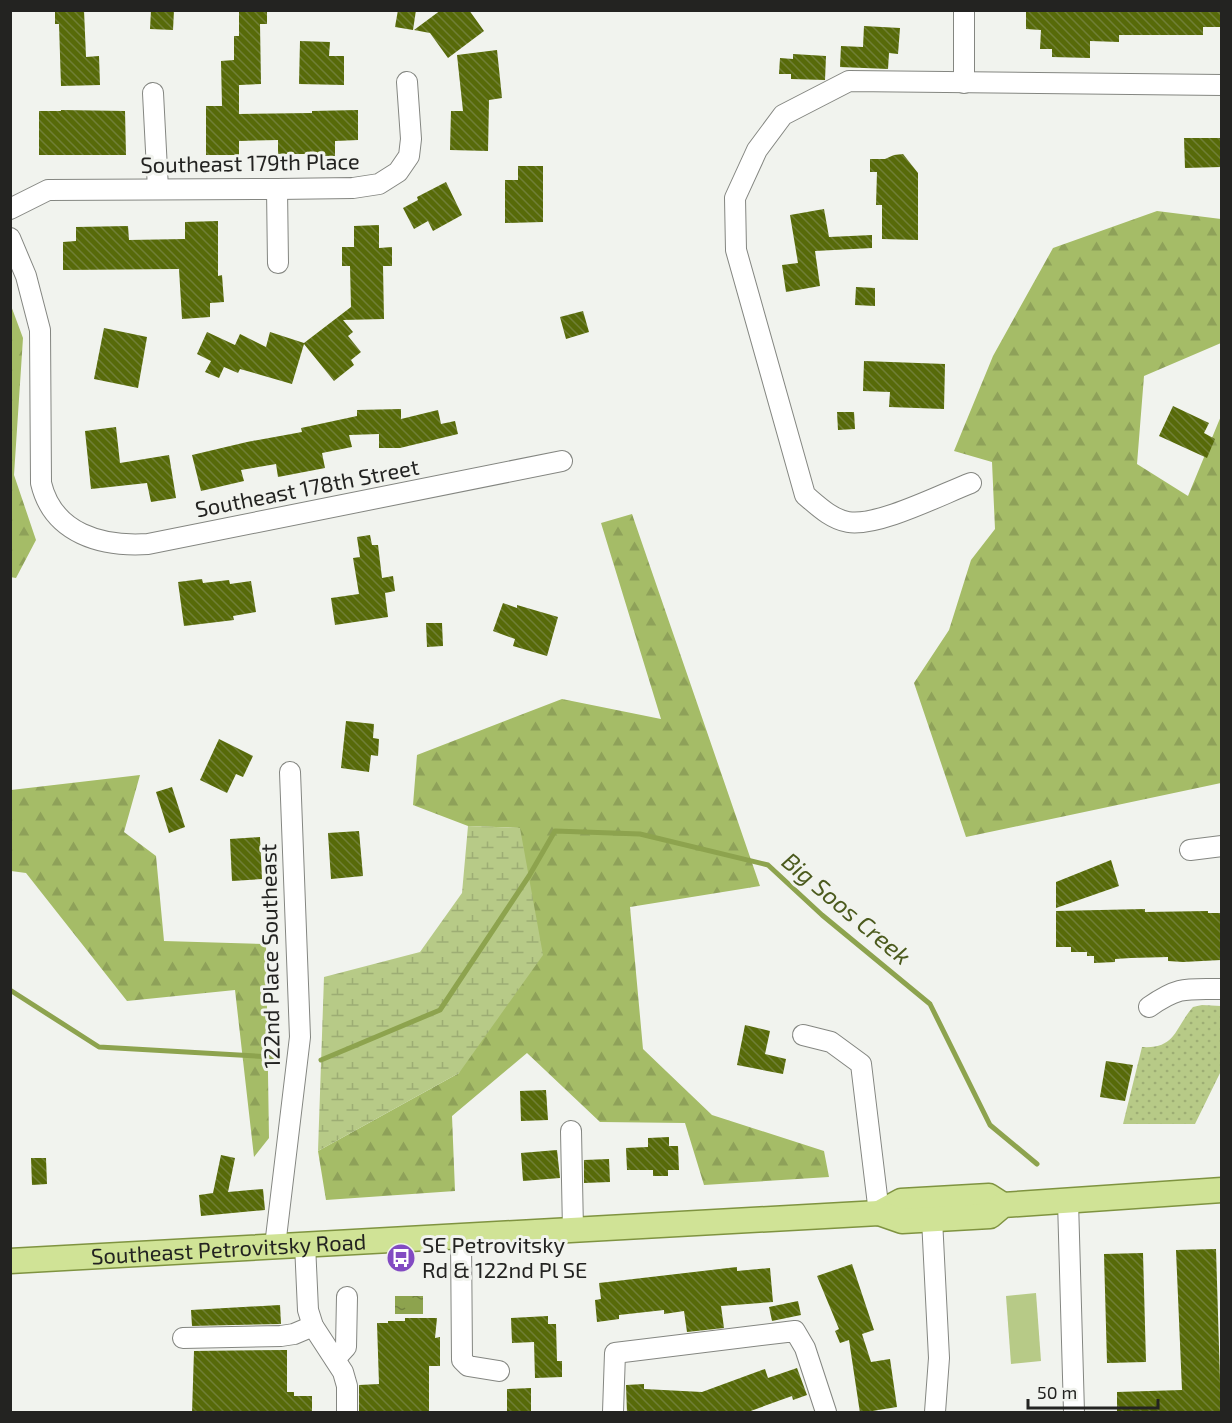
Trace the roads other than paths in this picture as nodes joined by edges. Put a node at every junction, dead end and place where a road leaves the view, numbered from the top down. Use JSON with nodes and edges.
{"nodes":[{"id":1,"x":964,"y":10,"type":"edge"},
{"id":2,"x":407,"y":82,"type":"dead end"},
{"id":3,"x":964,"y":82,"type":"junction"},
{"id":4,"x":1221,"y":85,"type":"edge"},
{"id":5,"x":153,"y":93,"type":"dead end"},
{"id":6,"x":158,"y":189,"type":"junction"},
{"id":7,"x":277,"y":189,"type":"junction"},
{"id":8,"x":10,"y":208,"type":"edge"},
{"id":9,"x":10,"y":238,"type":"edge"},
{"id":10,"x":278,"y":263,"type":"dead end"},
{"id":11,"x":562,"y":461,"type":"dead end"},
{"id":12,"x":971,"y":483,"type":"dead end"},
{"id":13,"x":290,"y":772,"type":"dead end"},
{"id":14,"x":1221,"y":846,"type":"edge"},
{"id":15,"x":1190,"y":850,"type":"dead end"},
{"id":16,"x":1221,"y":989,"type":"edge"},
{"id":17,"x":1149,"y":1007,"type":"dead end"},
{"id":18,"x":803,"y":1035,"type":"dead end"},
{"id":19,"x":571,"y":1131,"type":"dead end"},
{"id":20,"x":1221,"y":1190,"type":"edge"},
{"id":21,"x":1068,"y":1201,"type":"junction"},
{"id":22,"x":1003,"y":1205,"type":"junction"},
{"id":23,"x":879,"y":1213,"type":"junction"},
{"id":24,"x":932,"y":1219,"type":"junction"},
{"id":25,"x":573,"y":1230,"type":"junction"},
{"id":26,"x":461,"y":1236,"type":"junction"},
{"id":27,"x":305,"y":1244,"type":"junction"},
{"id":28,"x":275,"y":1246,"type":"junction"},
{"id":29,"x":10,"y":1261,"type":"edge"},
{"id":30,"x":347,"y":1297,"type":"dead end"},
{"id":31,"x":314,"y":1326,"type":"junction"},
{"id":32,"x":183,"y":1338,"type":"dead end"},
{"id":33,"x":334,"y":1359,"type":"junction"},
{"id":34,"x":499,"y":1371,"type":"dead end"},
{"id":35,"x":347,"y":1413,"type":"edge"},
{"id":36,"x":613,"y":1413,"type":"edge"},
{"id":37,"x":826,"y":1413,"type":"edge"},
{"id":38,"x":935,"y":1413,"type":"edge"},
{"id":39,"x":1074,"y":1413,"type":"edge"}],
"edges":[{"from":1,"to":3,"type":"street"},
{"from":2,"to":7,"type":"street","name":"Southeast 179th Place"},
{"from":3,"to":4,"type":"street"},
{"from":3,"to":12,"type":"street"},
{"from":5,"to":6,"type":"street"},
{"from":6,"to":7,"type":"street","name":"Southeast 179th Place"},
{"from":6,"to":8,"type":"street","name":"Southeast 179th Place"},
{"from":7,"to":10,"type":"street"},
{"from":9,"to":11,"type":"street","name":"Southeast 178th Street"},
{"from":13,"to":28,"type":"street","name":"122nd Place Southeast"},
{"from":14,"to":15,"type":"street"},
{"from":16,"to":17,"type":"street"},
{"from":18,"to":23,"type":"street"},
{"from":19,"to":25,"type":"street"},
{"from":20,"to":21,"type":"main road","name":"Southeast Petrovitsky Road"},
{"from":21,"to":22,"type":"main road","name":"Southeast Petrovitsky Road"},
{"from":21,"to":39,"type":"street"},
{"from":22,"to":23,"type":"main road","name":"Southeast Petrovitsky Road"},
{"from":22,"to":24,"type":"main road","name":"Southeast Petrovitsky Road"},
{"from":23,"to":24,"type":"main road","name":"Southeast Petrovitsky Road"},
{"from":23,"to":25,"type":"main road","name":"Southeast Petrovitsky Road"},
{"from":24,"to":38,"type":"street"},
{"from":25,"to":26,"type":"main road","name":"Southeast Petrovitsky Road"},
{"from":26,"to":27,"type":"main road","name":"Southeast Petrovitsky Road"},
{"from":26,"to":34,"type":"street"},
{"from":27,"to":28,"type":"main road","name":"Southeast Petrovitsky Road"},
{"from":27,"to":31,"type":"street"},
{"from":28,"to":29,"type":"main road","name":"Southeast Petrovitsky Road"},
{"from":30,"to":33,"type":"street"},
{"from":31,"to":32,"type":"street"},
{"from":31,"to":33,"type":"street"},
{"from":33,"to":35,"type":"street"},
{"from":36,"to":37,"type":"street"}]}
